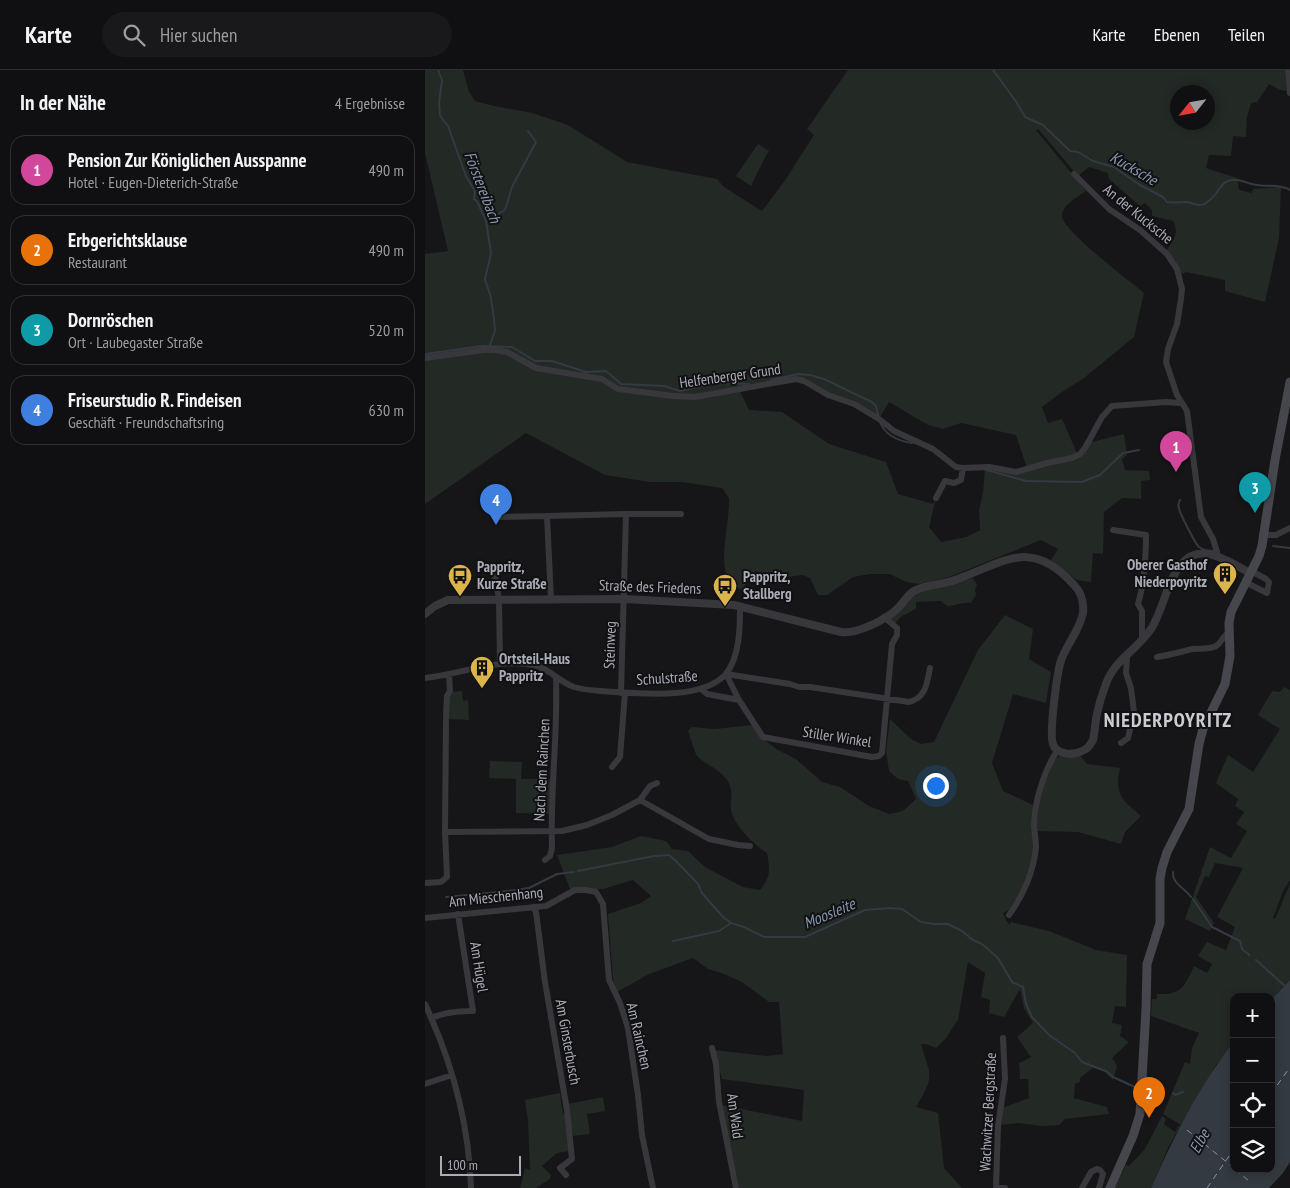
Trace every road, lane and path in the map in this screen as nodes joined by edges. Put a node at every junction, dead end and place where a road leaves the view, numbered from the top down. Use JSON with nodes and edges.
{"nodes":[{"id":1,"x":1288,"y":70,"type":"edge"},
{"id":2,"x":1290,"y":93,"type":"edge"},
{"id":3,"x":1074,"y":174,"type":"dead end"},
{"id":4,"x":425,"y":358,"type":"edge"},
{"id":5,"x":1290,"y":382,"type":"edge"},
{"id":6,"x":1180,"y":403,"type":"junction"},
{"id":7,"x":963,"y":468,"type":"junction"},
{"id":8,"x":936,"y":498,"type":"dead end"},
{"id":9,"x":626,"y":514,"type":"junction"},
{"id":10,"x":681,"y":514,"type":"dead end"},
{"id":11,"x":547,"y":516,"type":"junction"},
{"id":12,"x":498,"y":517,"type":"dead end"},
{"id":13,"x":1290,"y":528,"type":"edge"},
{"id":14,"x":1113,"y":530,"type":"dead end"},
{"id":15,"x":1265,"y":535,"type":"junction"},
{"id":16,"x":1217,"y":556,"type":"junction"},
{"id":17,"x":1251,"y":572,"type":"junction"},
{"id":18,"x":495,"y":576,"type":"dead end"},
{"id":19,"x":1245,"y":582,"type":"junction"},
{"id":20,"x":624,"y":598,"type":"junction"},
{"id":21,"x":499,"y":599,"type":"junction"},
{"id":22,"x":551,"y":599,"type":"junction"},
{"id":23,"x":740,"y":606,"type":"junction"},
{"id":24,"x":425,"y":614,"type":"edge"},
{"id":25,"x":884,"y":617,"type":"junction"},
{"id":26,"x":1229,"y":633,"type":"junction"},
{"id":27,"x":1142,"y":641,"type":"junction"},
{"id":28,"x":1125,"y":656,"type":"junction"},
{"id":29,"x":1157,"y":657,"type":"dead end"},
{"id":30,"x":501,"y":664,"type":"junction"},
{"id":31,"x":930,"y":668,"type":"dead end"},
{"id":32,"x":449,"y":674,"type":"junction"},
{"id":33,"x":725,"y":674,"type":"junction"},
{"id":34,"x":425,"y":678,"type":"edge"},
{"id":35,"x":556,"y":678,"type":"junction"},
{"id":36,"x":701,"y":689,"type":"junction"},
{"id":37,"x":887,"y":690,"type":"junction"},
{"id":38,"x":623,"y":693,"type":"junction"},
{"id":39,"x":879,"y":698,"type":"junction"},
{"id":40,"x":739,"y":700,"type":"junction"},
{"id":41,"x":887,"y":700,"type":"junction"},
{"id":42,"x":1121,"y":743,"type":"dead end"},
{"id":43,"x":1057,"y":750,"type":"junction"},
{"id":44,"x":612,"y":767,"type":"dead end"},
{"id":45,"x":657,"y":783,"type":"dead end"},
{"id":46,"x":640,"y":800,"type":"junction"},
{"id":47,"x":445,"y":832,"type":"junction"},
{"id":48,"x":552,"y":832,"type":"junction"},
{"id":49,"x":750,"y":846,"type":"dead end"},
{"id":50,"x":545,"y":860,"type":"dead end"},
{"id":51,"x":425,"y":883,"type":"edge"},
{"id":52,"x":596,"y":892,"type":"joint"},
{"id":53,"x":533,"y":907,"type":"junction"},
{"id":54,"x":458,"y":914,"type":"junction"},
{"id":55,"x":1009,"y":915,"type":"dead end"},
{"id":56,"x":425,"y":918,"type":"edge"},
{"id":57,"x":425,"y":1004,"type":"edge"},
{"id":58,"x":431,"y":1018,"type":"junction"},
{"id":59,"x":1003,"y":1038,"type":"dead end"},
{"id":60,"x":712,"y":1048,"type":"dead end"},
{"id":61,"x":452,"y":1075,"type":"junction"},
{"id":62,"x":425,"y":1084,"type":"edge"},
{"id":63,"x":566,"y":1175,"type":"dead end"},
{"id":64,"x":471,"y":1188,"type":"edge"},
{"id":65,"x":653,"y":1188,"type":"edge"},
{"id":66,"x":736,"y":1188,"type":"edge"},
{"id":67,"x":996,"y":1188,"type":"edge"},
{"id":68,"x":1005,"y":1188,"type":"edge"},
{"id":69,"x":1082,"y":1188,"type":"edge"},
{"id":70,"x":1099,"y":1188,"type":"edge"},
{"id":71,"x":1110,"y":1188,"type":"edge"}],
"edges":[{"from":1,"to":2,"type":"street"},
{"from":3,"to":6,"type":"street","name":"An der Kucksche"},
{"from":4,"to":7,"type":"street","name":"Helfenberger Grund"},
{"from":5,"to":15,"type":"main road"},
{"from":6,"to":7,"type":"street"},
{"from":6,"to":16,"type":"street"},
{"from":7,"to":8,"type":"street"},
{"from":9,"to":10,"type":"street"},
{"from":9,"to":11,"type":"street"},
{"from":9,"to":20,"type":"street","name":"Steinweg"},
{"from":11,"to":12,"type":"street"},
{"from":11,"to":22,"type":"street"},
{"from":13,"to":15,"type":"street"},
{"from":14,"to":27,"type":"street"},
{"from":15,"to":17,"type":"main road"},
{"from":16,"to":17,"type":"street"},
{"from":16,"to":27,"type":"street"},
{"from":17,"to":19,"type":"main road"},
{"from":17,"to":19,"type":"street"},
{"from":18,"to":21,"type":"street"},
{"from":19,"to":26,"type":"main road"},
{"from":20,"to":22,"type":"street","name":"Straße des Friedens"},
{"from":20,"to":23,"type":"street","name":"Straße des Friedens"},
{"from":20,"to":38,"type":"street","name":"Steinweg"},
{"from":21,"to":22,"type":"street","name":"Straße des Friedens"},
{"from":21,"to":24,"type":"street","name":"Straße des Friedens"},
{"from":21,"to":30,"type":"street"},
{"from":23,"to":25,"type":"street","name":"Straße des Friedens"},
{"from":23,"to":33,"type":"street","name":"Schulstraße"},
{"from":25,"to":37,"type":"street"},
{"from":25,"to":43,"type":"street","name":"Straße des Friedens"},
{"from":26,"to":29,"type":"street"},
{"from":26,"to":71,"type":"main road"},
{"from":27,"to":28,"type":"street"},
{"from":28,"to":42,"type":"street"},
{"from":28,"to":43,"type":"street"},
{"from":30,"to":32,"type":"street","name":"Schulstraße"},
{"from":30,"to":35,"type":"street","name":"Schulstraße"},
{"from":31,"to":41,"type":"street"},
{"from":32,"to":34,"type":"street","name":"Schulstraße"},
{"from":32,"to":47,"type":"street"},
{"from":33,"to":36,"type":"street","name":"Schulstraße"},
{"from":33,"to":39,"type":"street"},
{"from":33,"to":40,"type":"street"},
{"from":35,"to":38,"type":"street","name":"Schulstraße"},
{"from":35,"to":48,"type":"street","name":"Nach dem Rainchen"},
{"from":36,"to":38,"type":"street","name":"Schulstraße"},
{"from":36,"to":40,"type":"street"},
{"from":37,"to":39,"type":"street"},
{"from":37,"to":41,"type":"street"},
{"from":38,"to":44,"type":"street","name":"Schulstraße"},
{"from":39,"to":41,"type":"street"},
{"from":40,"to":41,"type":"street","name":"Stiller Winkel"},
{"from":43,"to":55,"type":"street"},
{"from":45,"to":46,"type":"street"},
{"from":46,"to":48,"type":"street"},
{"from":46,"to":49,"type":"street"},
{"from":47,"to":48,"type":"street"},
{"from":47,"to":51,"type":"street"},
{"from":48,"to":50,"type":"street","name":"Nach dem Rainchen"},
{"from":52,"to":53,"type":"street","name":"Am Mieschenhang"},
{"from":52,"to":65,"type":"street","name":"Am Rainchen"},
{"from":53,"to":54,"type":"street","name":"Am Mieschenhang"},
{"from":53,"to":63,"type":"street","name":"Am Ginsterbusch"},
{"from":54,"to":56,"type":"street","name":"Am Mieschenhang"},
{"from":54,"to":58,"type":"street","name":"Am Hügel"},
{"from":57,"to":58,"type":"street"},
{"from":58,"to":61,"type":"street"},
{"from":59,"to":67,"type":"street","name":"Wachwitzer Bergstraße"},
{"from":60,"to":66,"type":"street","name":"Am Wald"},
{"from":61,"to":62,"type":"street"},
{"from":61,"to":64,"type":"street"},
{"from":67,"to":68,"type":"street","name":"Wachwitzer Bergstraße"},
{"from":69,"to":70,"type":"street"}]}
